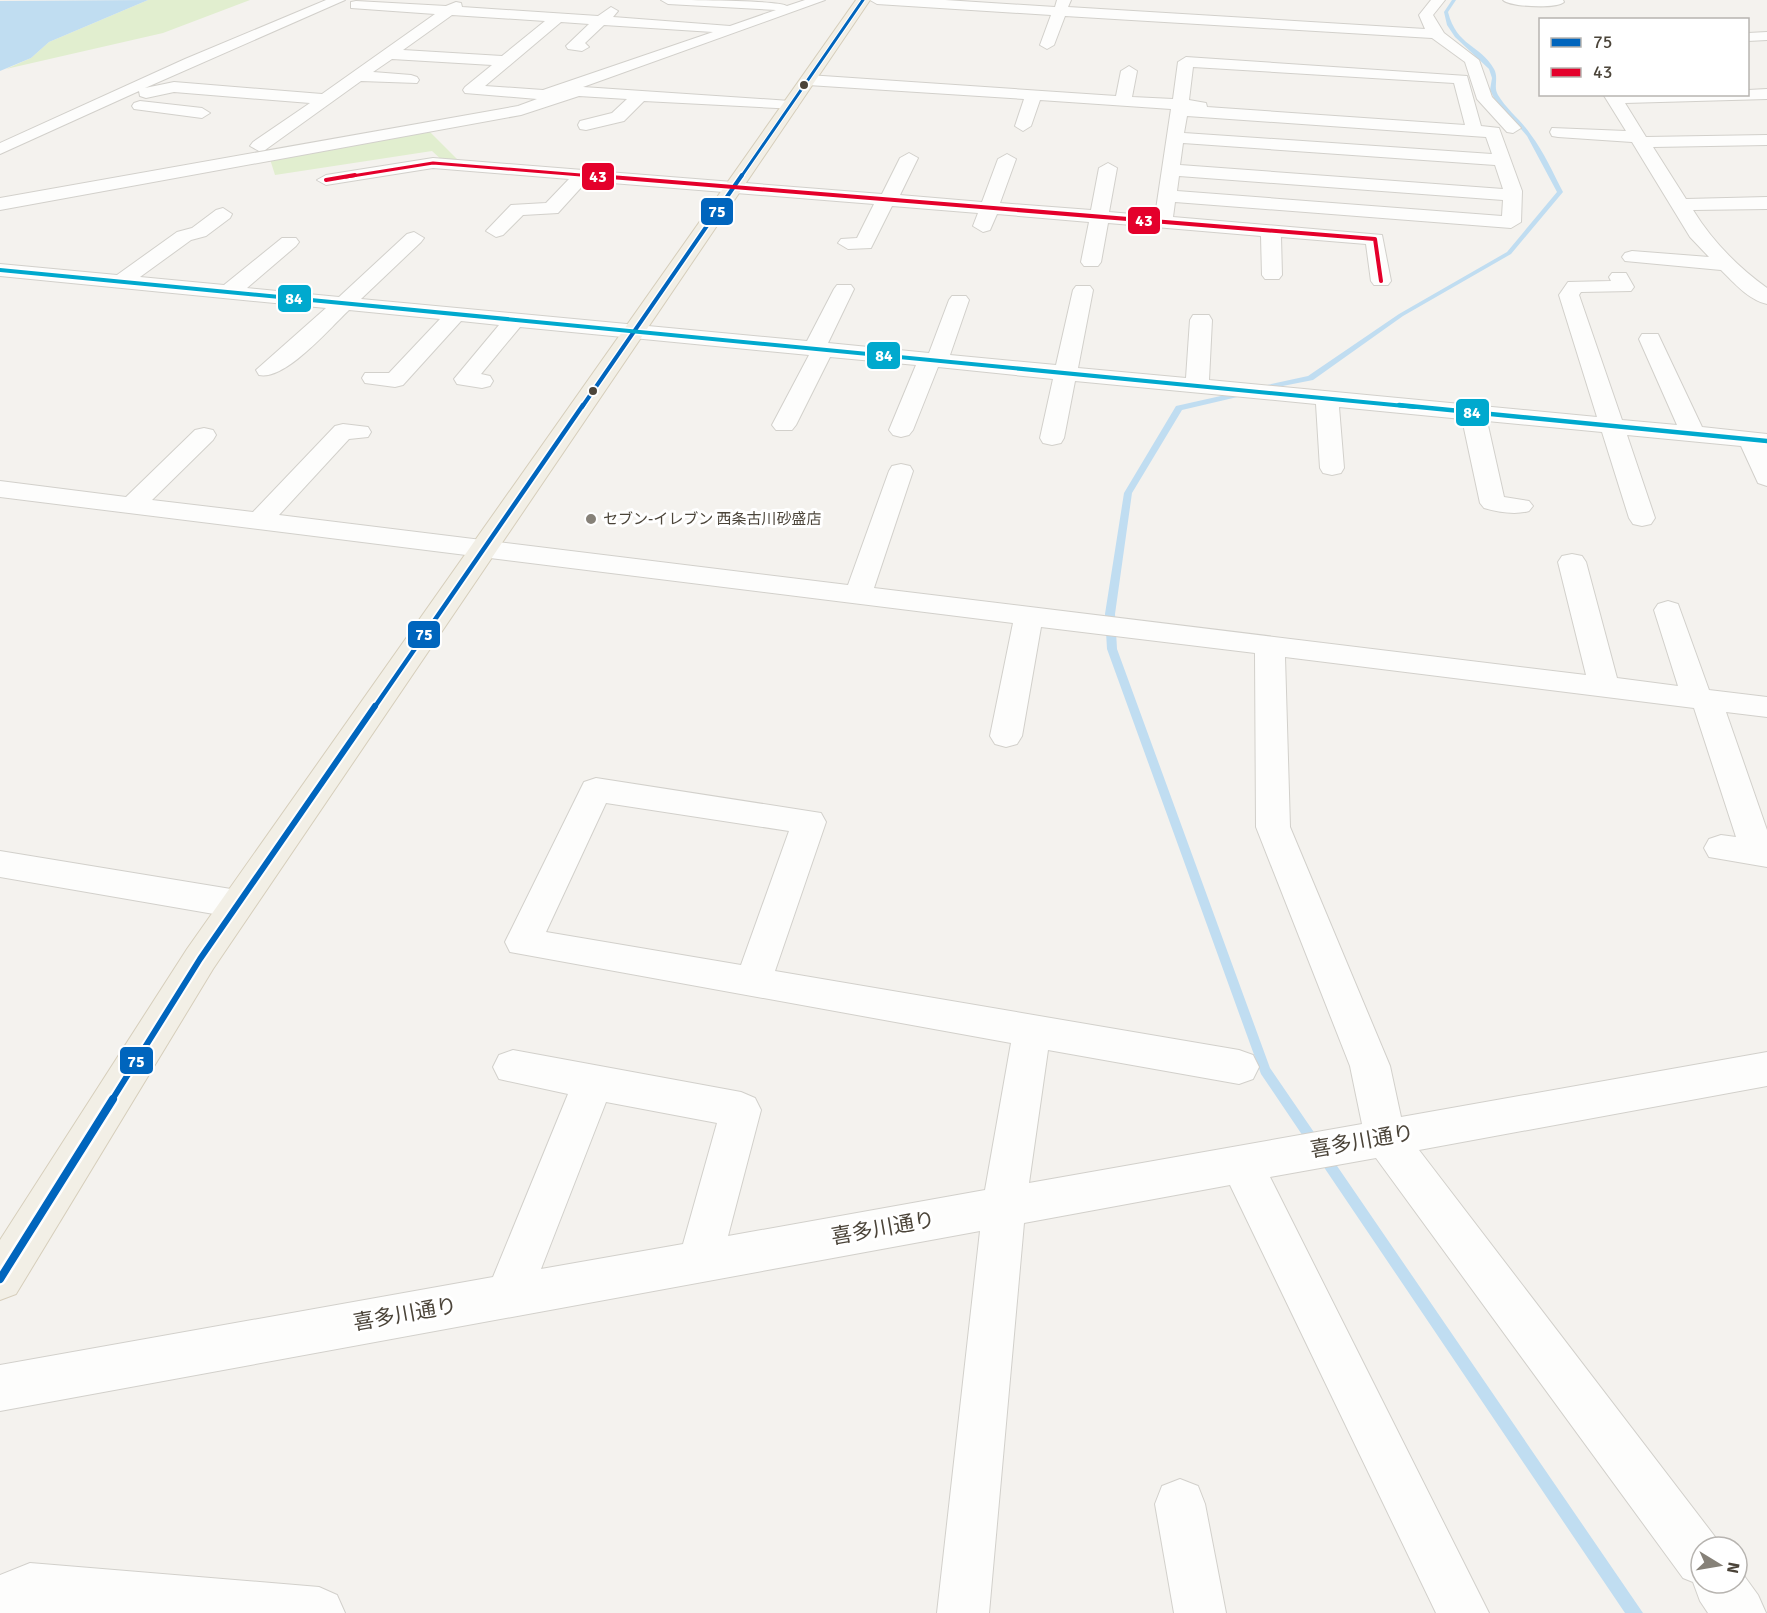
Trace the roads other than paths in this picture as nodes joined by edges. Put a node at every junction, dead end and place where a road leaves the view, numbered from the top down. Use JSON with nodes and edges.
{"nodes":[{"id":1,"x":338,"y":0,"type":"edge"},
{"id":2,"x":465,"y":0,"type":"edge"},
{"id":3,"x":528,"y":0,"type":"edge"},
{"id":4,"x":668,"y":0,"type":"edge"},
{"id":5,"x":818,"y":0,"type":"edge"},
{"id":6,"x":863,"y":0,"type":"edge"},
{"id":7,"x":877,"y":0,"type":"edge"},
{"id":8,"x":1144,"y":0,"type":"edge"},
{"id":9,"x":1188,"y":0,"type":"edge"},
{"id":10,"x":1438,"y":0,"type":"edge"},
{"id":11,"x":1510,"y":0,"type":"edge"},
{"id":12,"x":622,"y":1,"type":"edge"},
{"id":13,"x":956,"y":2,"type":"edge"},
{"id":14,"x":750,"y":4,"type":"junction"},
{"id":15,"x":1016,"y":4,"type":"edge"},
{"id":16,"x":356,"y":5,"type":"dead end"},
{"id":17,"x":1062,"y":5,"type":"edge"},
{"id":18,"x":1559,"y":5,"type":"edge"},
{"id":19,"x":315,"y":6,"type":"edge"},
{"id":20,"x":983,"y":6,"type":"junction"},
{"id":21,"x":798,"y":7,"type":"junction"},
{"id":22,"x":1293,"y":9,"type":"dead end"},
{"id":23,"x":450,"y":11,"type":"junction"},
{"id":24,"x":1361,"y":11,"type":"dead end"},
{"id":25,"x":510,"y":14,"type":"junction"},
{"id":26,"x":1139,"y":16,"type":"junction"},
{"id":27,"x":558,"y":17,"type":"junction"},
{"id":28,"x":1186,"y":19,"type":"junction"},
{"id":29,"x":602,"y":20,"type":"junction"},
{"id":30,"x":975,"y":23,"type":"dead end"},
{"id":31,"x":1294,"y":26,"type":"junction"},
{"id":32,"x":426,"y":27,"type":"junction"},
{"id":33,"x":739,"y":27,"type":"junction"},
{"id":34,"x":449,"y":29,"type":"dead end"},
{"id":35,"x":1364,"y":30,"type":"junction"},
{"id":36,"x":1381,"y":31,"type":"junction"},
{"id":37,"x":1135,"y":32,"type":"dead end"},
{"id":38,"x":1434,"y":34,"type":"junction"},
{"id":39,"x":1767,"y":36,"type":"edge"},
{"id":40,"x":1749,"y":37,"type":"edge"},
{"id":41,"x":748,"y":41,"type":"dead end"},
{"id":42,"x":1047,"y":45,"type":"dead end"},
{"id":43,"x":582,"y":46,"type":"dead end"},
{"id":44,"x":1385,"y":51,"type":"dead end"},
{"id":45,"x":389,"y":54,"type":"junction"},
{"id":46,"x":506,"y":61,"type":"junction"},
{"id":47,"x":190,"y":62,"type":"junction"},
{"id":48,"x":1129,"y":71,"type":"dead end"},
{"id":49,"x":358,"y":76,"type":"junction"},
{"id":50,"x":1037,"y":78,"type":"dead end"},
{"id":51,"x":411,"y":80,"type":"dead end"},
{"id":52,"x":808,"y":80,"type":"junction"},
{"id":53,"x":697,"y":84,"type":"dead end"},
{"id":54,"x":174,"y":87,"type":"junction"},
{"id":55,"x":570,"y":90,"type":"junction"},
{"id":56,"x":1749,"y":94,"type":"edge"},
{"id":57,"x":1767,"y":94,"type":"edge"},
{"id":58,"x":640,"y":95,"type":"junction"},
{"id":59,"x":1032,"y":95,"type":"junction"},
{"id":60,"x":1664,"y":96,"type":"edge"},
{"id":61,"x":1612,"y":97,"type":"edge"},
{"id":62,"x":685,"y":98,"type":"junction"},
{"id":63,"x":326,"y":99,"type":"junction"},
{"id":64,"x":1122,"y":101,"type":"junction"},
{"id":65,"x":102,"y":102,"type":"junction"},
{"id":66,"x":790,"y":106,"type":"junction"},
{"id":67,"x":1178,"y":108,"type":"junction"},
{"id":68,"x":202,"y":113,"type":"dead end"},
{"id":69,"x":301,"y":117,"type":"junction"},
{"id":70,"x":323,"y":118,"type":"dead end"},
{"id":71,"x":368,"y":121,"type":"dead end"},
{"id":72,"x":1473,"y":124,"type":"junction"},
{"id":73,"x":586,"y":125,"type":"dead end"},
{"id":74,"x":1436,"y":125,"type":"junction"},
{"id":75,"x":418,"y":126,"type":"junction"},
{"id":76,"x":1023,"y":126,"type":"dead end"},
{"id":77,"x":1558,"y":132,"type":"dead end"},
{"id":78,"x":50,"y":134,"type":"junction"},
{"id":79,"x":1174,"y":137,"type":"junction"},
{"id":80,"x":25,"y":138,"type":"junction"},
{"id":81,"x":0,"y":139,"type":"edge"},
{"id":82,"x":1638,"y":140,"type":"junction"},
{"id":83,"x":1767,"y":140,"type":"edge"},
{"id":84,"x":258,"y":146,"type":"dead end"},
{"id":85,"x":0,"y":149,"type":"edge"},
{"id":86,"x":0,"y":158,"type":"edge"},
{"id":87,"x":909,"y":158,"type":"dead end"},
{"id":88,"x":1007,"y":159,"type":"dead end"},
{"id":89,"x":1503,"y":160,"type":"junction"},
{"id":90,"x":1108,"y":168,"type":"dead end"},
{"id":91,"x":1170,"y":170,"type":"junction"},
{"id":92,"x":583,"y":175,"type":"junction"},
{"id":93,"x":326,"y":180,"type":"dead end"},
{"id":94,"x":734,"y":187,"type":"junction"},
{"id":95,"x":1513,"y":195,"type":"junction"},
{"id":96,"x":1167,"y":196,"type":"junction"},
{"id":97,"x":887,"y":199,"type":"junction"},
{"id":98,"x":1767,"y":203,"type":"edge"},
{"id":99,"x":0,"y":204,"type":"edge"},
{"id":100,"x":1680,"y":205,"type":"junction"},
{"id":101,"x":990,"y":207,"type":"junction"},
{"id":102,"x":223,"y":214,"type":"dead end"},
{"id":103,"x":1099,"y":216,"type":"junction"},
{"id":104,"x":1163,"y":222,"type":"junction"},
{"id":105,"x":983,"y":226,"type":"dead end"},
{"id":106,"x":1271,"y":230,"type":"junction"},
{"id":107,"x":496,"y":231,"type":"dead end"},
{"id":108,"x":414,"y":238,"type":"dead end"},
{"id":109,"x":289,"y":242,"type":"dead end"},
{"id":110,"x":848,"y":243,"type":"dead end"},
{"id":111,"x":1632,"y":257,"type":"dead end"},
{"id":112,"x":1091,"y":262,"type":"dead end"},
{"id":113,"x":1726,"y":264,"type":"junction"},
{"id":114,"x":9,"y":271,"type":"edge"},
{"id":115,"x":1272,"y":275,"type":"dead end"},
{"id":116,"x":1619,"y":277,"type":"dead end"},
{"id":117,"x":1381,"y":281,"type":"dead end"},
{"id":118,"x":121,"y":282,"type":"junction"},
{"id":119,"x":0,"y":284,"type":"edge"},
{"id":120,"x":844,"y":289,"type":"dead end"},
{"id":121,"x":1083,"y":290,"type":"dead end"},
{"id":122,"x":229,"y":292,"type":"junction"},
{"id":123,"x":1767,"y":298,"type":"edge"},
{"id":124,"x":959,"y":300,"type":"dead end"},
{"id":125,"x":344,"y":303,"type":"junction"},
{"id":126,"x":456,"y":314,"type":"junction"},
{"id":127,"x":514,"y":320,"type":"junction"},
{"id":128,"x":1201,"y":320,"type":"dead end"},
{"id":129,"x":633,"y":331,"type":"junction"},
{"id":130,"x":1650,"y":339,"type":"dead end"},
{"id":131,"x":819,"y":349,"type":"junction"},
{"id":132,"x":933,"y":360,"type":"junction"},
{"id":133,"x":267,"y":370,"type":"dead end"},
{"id":134,"x":1065,"y":373,"type":"junction"},
{"id":135,"x":373,"y":378,"type":"dead end"},
{"id":136,"x":482,"y":381,"type":"dead end"},
{"id":137,"x":1197,"y":386,"type":"junction"},
{"id":138,"x":1327,"y":398,"type":"junction"},
{"id":139,"x":1473,"y":413,"type":"junction"},
{"id":140,"x":784,"y":425,"type":"dead end"},
{"id":141,"x":1611,"y":426,"type":"junction"},
{"id":142,"x":901,"y":430,"type":"dead end"},
{"id":143,"x":359,"y":432,"type":"dead end"},
{"id":144,"x":1693,"y":434,"type":"junction"},
{"id":145,"x":204,"y":435,"type":"dead end"},
{"id":146,"x":1052,"y":438,"type":"dead end"},
{"id":147,"x":1759,"y":440,"type":"edge"},
{"id":148,"x":1332,"y":468,"type":"dead end"},
{"id":149,"x":901,"y":471,"type":"dead end"},
{"id":150,"x":1767,"y":478,"type":"edge"},
{"id":151,"x":0,"y":489,"type":"edge"},
{"id":152,"x":132,"y":505,"type":"junction"},
{"id":153,"x":1520,"y":506,"type":"dead end"},
{"id":154,"x":1642,"y":518,"type":"dead end"},
{"id":155,"x":259,"y":521,"type":"junction"},
{"id":156,"x":483,"y":549,"type":"junction"},
{"id":157,"x":1572,"y":562,"type":"dead end"},
{"id":158,"x":858,"y":595,"type":"junction"},
{"id":159,"x":1668,"y":610,"type":"dead end"},
{"id":160,"x":1029,"y":616,"type":"junction"},
{"id":161,"x":1270,"y":646,"type":"junction"},
{"id":162,"x":1604,"y":687,"type":"junction"},
{"id":163,"x":1702,"y":699,"type":"junction"},
{"id":164,"x":1767,"y":707,"type":"edge"},
{"id":165,"x":1006,"y":736,"type":"dead end"},
{"id":166,"x":1721,"y":848,"type":"dead end"},
{"id":167,"x":1762,"y":854,"type":"edge"},
{"id":168,"x":0,"y":864,"type":"edge"},
{"id":169,"x":237,"y":904,"type":"junction"},
{"id":170,"x":753,"y":982,"type":"junction"},
{"id":171,"x":1032,"y":1031,"type":"junction"},
{"id":172,"x":513,"y":1067,"type":"dead end"},
{"id":173,"x":1239,"y":1067,"type":"dead end"},
{"id":174,"x":1767,"y":1069,"type":"edge"},
{"id":175,"x":593,"y":1083,"type":"junction"},
{"id":176,"x":1385,"y":1137,"type":"junction"},
{"id":177,"x":1241,"y":1163,"type":"junction"},
{"id":178,"x":1004,"y":1206,"type":"junction"},
{"id":179,"x":700,"y":1261,"type":"junction"},
{"id":180,"x":0,"y":1279,"type":"edge"},
{"id":181,"x":508,"y":1296,"type":"junction"},
{"id":182,"x":0,"y":1388,"type":"edge"},
{"id":183,"x":1180,"y":1504,"type":"dead end"},
{"id":184,"x":1689,"y":1544,"type":"edge"},
{"id":185,"x":1727,"y":1595,"type":"edge"},
{"id":186,"x":0,"y":1608,"type":"edge"},
{"id":187,"x":319,"y":1613,"type":"edge"},
{"id":188,"x":963,"y":1613,"type":"edge"},
{"id":189,"x":1200,"y":1613,"type":"edge"},
{"id":190,"x":1463,"y":1613,"type":"edge"},
{"id":191,"x":1740,"y":1613,"type":"edge"}],
"edges":[{"from":1,"to":19,"type":"street"},
{"from":2,"to":23,"type":"street"},
{"from":3,"to":25,"type":"street"},
{"from":4,"to":14,"type":"street"},
{"from":5,"to":21,"type":"street"},
{"from":6,"to":52,"type":"main road"},
{"from":7,"to":13,"type":"street"},
{"from":8,"to":26,"type":"street"},
{"from":9,"to":28,"type":"street"},
{"from":10,"to":38,"type":"street"},
{"from":11,"to":18,"type":"street"},
{"from":12,"to":29,"type":"street"},
{"from":13,"to":20,"type":"street"},
{"from":14,"to":21,"type":"street"},
{"from":14,"to":33,"type":"street"},
{"from":15,"to":17,"type":"street"},
{"from":15,"to":20,"type":"street"},
{"from":16,"to":23,"type":"street"},
{"from":17,"to":26,"type":"street"},
{"from":17,"to":42,"type":"street"},
{"from":19,"to":47,"type":"street"},
{"from":19,"to":81,"type":"street"},
{"from":20,"to":30,"type":"street"},
{"from":21,"to":33,"type":"street"},
{"from":22,"to":31,"type":"street"},
{"from":23,"to":25,"type":"street"},
{"from":23,"to":32,"type":"street"},
{"from":24,"to":35,"type":"street"},
{"from":25,"to":27,"type":"street"},
{"from":26,"to":28,"type":"street"},
{"from":26,"to":37,"type":"street"},
{"from":27,"to":29,"type":"street"},
{"from":27,"to":46,"type":"street"},
{"from":28,"to":31,"type":"street"},
{"from":29,"to":33,"type":"street"},
{"from":29,"to":43,"type":"street"},
{"from":31,"to":35,"type":"street"},
{"from":32,"to":34,"type":"street"},
{"from":32,"to":45,"type":"street"},
{"from":33,"to":41,"type":"street"},
{"from":33,"to":55,"type":"street"},
{"from":35,"to":36,"type":"street"},
{"from":36,"to":38,"type":"street"},
{"from":36,"to":44,"type":"street"},
{"from":38,"to":72,"type":"street"},
{"from":39,"to":40,"type":"street"},
{"from":45,"to":46,"type":"street"},
{"from":45,"to":49,"type":"street"},
{"from":46,"to":55,"type":"street"},
{"from":47,"to":54,"type":"street"},
{"from":47,"to":65,"type":"street"},
{"from":48,"to":64,"type":"street"},
{"from":49,"to":51,"type":"street"},
{"from":49,"to":63,"type":"street"},
{"from":50,"to":59,"type":"street"},
{"from":52,"to":59,"type":"street"},
{"from":52,"to":66,"type":"main road"},
{"from":53,"to":62,"type":"street"},
{"from":54,"to":63,"type":"street"},
{"from":54,"to":65,"type":"street"},
{"from":55,"to":58,"type":"street"},
{"from":55,"to":75,"type":"street"},
{"from":56,"to":57,"type":"street"},
{"from":58,"to":62,"type":"street"},
{"from":58,"to":73,"type":"street"},
{"from":59,"to":64,"type":"street"},
{"from":59,"to":76,"type":"street"},
{"from":60,"to":61,"type":"street"},
{"from":61,"to":82,"type":"street"},
{"from":62,"to":66,"type":"street"},
{"from":63,"to":69,"type":"street"},
{"from":64,"to":67,"type":"street"},
{"from":65,"to":78,"type":"street"},
{"from":66,"to":94,"type":"main road"},
{"from":67,"to":72,"type":"street"},
{"from":67,"to":74,"type":"street"},
{"from":67,"to":79,"type":"street"},
{"from":68,"to":78,"type":"street"},
{"from":69,"to":70,"type":"street"},
{"from":69,"to":84,"type":"street"},
{"from":71,"to":75,"type":"street"},
{"from":72,"to":74,"type":"street"},
{"from":74,"to":89,"type":"street"},
{"from":75,"to":99,"type":"street"},
{"from":77,"to":82,"type":"street"},
{"from":78,"to":80,"type":"street"},
{"from":79,"to":89,"type":"street"},
{"from":79,"to":91,"type":"street"},
{"from":80,"to":85,"type":"street"},
{"from":80,"to":86,"type":"street"},
{"from":82,"to":83,"type":"street"},
{"from":82,"to":100,"type":"street"},
{"from":87,"to":97,"type":"street"},
{"from":88,"to":101,"type":"street"},
{"from":89,"to":95,"type":"street"},
{"from":90,"to":103,"type":"street"},
{"from":91,"to":95,"type":"street"},
{"from":91,"to":96,"type":"street"},
{"from":92,"to":93,"type":"street"},
{"from":92,"to":94,"type":"street"},
{"from":92,"to":107,"type":"street"},
{"from":94,"to":97,"type":"street"},
{"from":94,"to":129,"type":"main road"},
{"from":95,"to":96,"type":"street"},
{"from":96,"to":104,"type":"street"},
{"from":97,"to":101,"type":"street"},
{"from":97,"to":110,"type":"street"},
{"from":98,"to":100,"type":"street"},
{"from":100,"to":113,"type":"street"},
{"from":101,"to":103,"type":"street"},
{"from":101,"to":105,"type":"street"},
{"from":102,"to":118,"type":"street"},
{"from":103,"to":104,"type":"street"},
{"from":103,"to":112,"type":"street"},
{"from":104,"to":106,"type":"street"},
{"from":106,"to":115,"type":"street"},
{"from":106,"to":117,"type":"street"},
{"from":108,"to":125,"type":"street"},
{"from":109,"to":122,"type":"street"},
{"from":111,"to":113,"type":"street"},
{"from":113,"to":123,"type":"street"},
{"from":114,"to":118,"type":"street"},
{"from":114,"to":119,"type":"street"},
{"from":116,"to":141,"type":"street"},
{"from":118,"to":122,"type":"street"},
{"from":120,"to":131,"type":"street"},
{"from":121,"to":134,"type":"street"},
{"from":122,"to":125,"type":"street"},
{"from":124,"to":132,"type":"street"},
{"from":125,"to":126,"type":"street"},
{"from":125,"to":133,"type":"street"},
{"from":126,"to":127,"type":"street"},
{"from":126,"to":135,"type":"street"},
{"from":127,"to":129,"type":"street"},
{"from":127,"to":136,"type":"street"},
{"from":128,"to":137,"type":"street"},
{"from":129,"to":131,"type":"street"},
{"from":129,"to":156,"type":"main road"},
{"from":130,"to":144,"type":"street"},
{"from":131,"to":132,"type":"street"},
{"from":131,"to":140,"type":"street"},
{"from":132,"to":134,"type":"street"},
{"from":132,"to":142,"type":"street"},
{"from":134,"to":137,"type":"street"},
{"from":134,"to":146,"type":"street"},
{"from":137,"to":138,"type":"street"},
{"from":138,"to":139,"type":"street"},
{"from":138,"to":148,"type":"street"},
{"from":139,"to":141,"type":"street"},
{"from":139,"to":153,"type":"street"},
{"from":141,"to":144,"type":"street"},
{"from":141,"to":154,"type":"street"},
{"from":143,"to":155,"type":"street"},
{"from":144,"to":147,"type":"street"},
{"from":145,"to":152,"type":"street"},
{"from":147,"to":150,"type":"street"},
{"from":149,"to":158,"type":"street"},
{"from":151,"to":152,"type":"street"},
{"from":152,"to":155,"type":"street"},
{"from":155,"to":156,"type":"street"},
{"from":156,"to":158,"type":"street"},
{"from":156,"to":169,"type":"main road"},
{"from":157,"to":162,"type":"street"},
{"from":158,"to":160,"type":"street"},
{"from":159,"to":163,"type":"street"},
{"from":160,"to":161,"type":"street"},
{"from":160,"to":165,"type":"street"},
{"from":161,"to":162,"type":"street"},
{"from":161,"to":176,"type":"street"},
{"from":162,"to":163,"type":"street"},
{"from":163,"to":164,"type":"street"},
{"from":163,"to":167,"type":"street"},
{"from":166,"to":167,"type":"street"},
{"from":168,"to":169,"type":"street"},
{"from":169,"to":180,"type":"main road"},
{"from":170,"to":170,"type":"street"},
{"from":170,"to":171,"type":"street"},
{"from":171,"to":173,"type":"street"},
{"from":171,"to":178,"type":"street"},
{"from":172,"to":175,"type":"street"},
{"from":174,"to":176,"type":"street","name":"喜多川通り"},
{"from":175,"to":179,"type":"street"},
{"from":175,"to":181,"type":"street"},
{"from":176,"to":177,"type":"street","name":"喜多川通り"},
{"from":176,"to":184,"type":"street"},
{"from":177,"to":178,"type":"street","name":"喜多川通り"},
{"from":177,"to":190,"type":"street"},
{"from":178,"to":179,"type":"street","name":"喜多川通り"},
{"from":178,"to":188,"type":"street"},
{"from":179,"to":181,"type":"street","name":"喜多川通り"},
{"from":181,"to":182,"type":"street","name":"喜多川通り"},
{"from":183,"to":189,"type":"street"},
{"from":185,"to":191,"type":"street"},
{"from":186,"to":187,"type":"street"}]}
